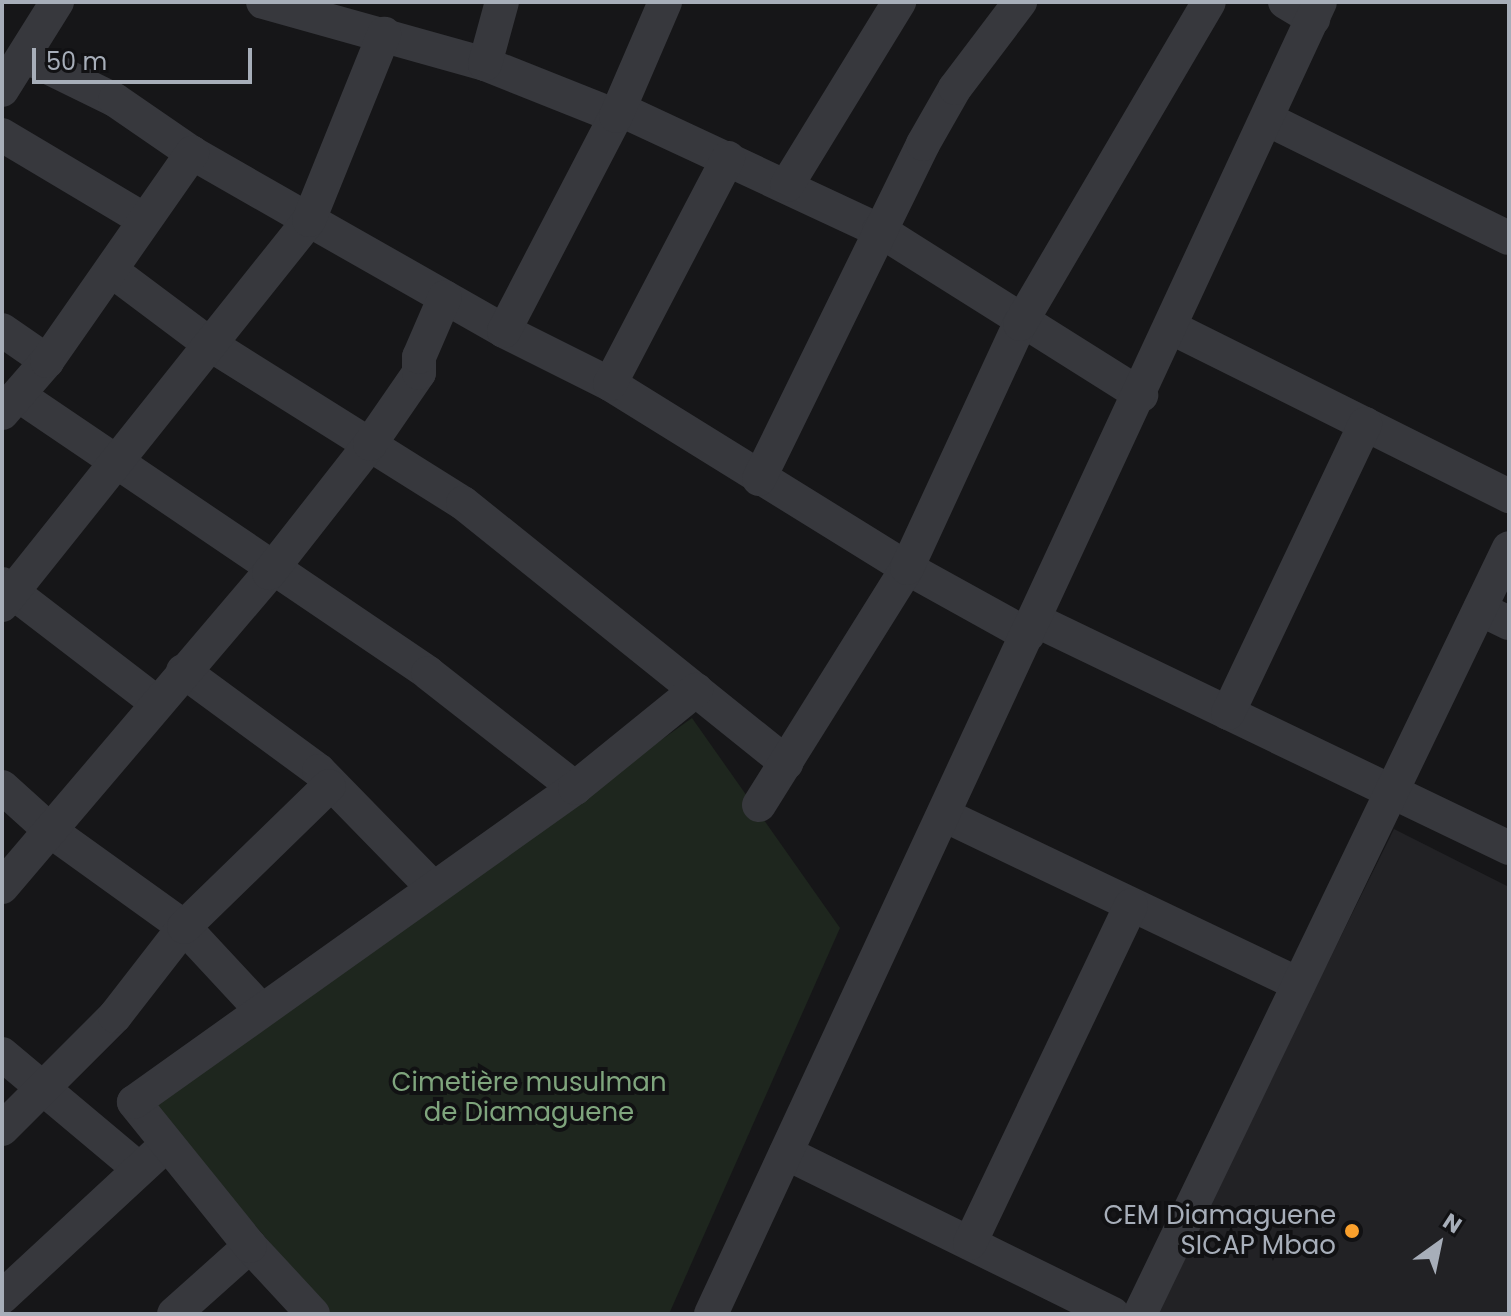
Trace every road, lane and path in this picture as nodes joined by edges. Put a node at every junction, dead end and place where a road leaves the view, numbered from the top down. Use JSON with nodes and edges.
{"nodes":[{"id":1,"x":57,"y":2,"type":"edge"},
{"id":2,"x":263,"y":2,"type":"edge"},
{"id":3,"x":502,"y":2,"type":"edge"},
{"id":4,"x":665,"y":2,"type":"edge"},
{"id":5,"x":899,"y":2,"type":"edge"},
{"id":6,"x":1020,"y":2,"type":"edge"},
{"id":7,"x":1209,"y":2,"type":"edge"},
{"id":8,"x":1306,"y":8,"type":"edge"},
{"id":9,"x":384,"y":34,"type":"junction"},
{"id":10,"x":25,"y":56,"type":"junction"},
{"id":11,"x":485,"y":64,"type":"junction"},
{"id":12,"x":2,"y":90,"type":"edge"},
{"id":13,"x":617,"y":113,"type":"junction"},
{"id":14,"x":1269,"y":120,"type":"junction"},
{"id":15,"x":2,"y":135,"type":"edge"},
{"id":16,"x":192,"y":153,"type":"junction"},
{"id":17,"x":728,"y":158,"type":"junction"},
{"id":18,"x":787,"y":185,"type":"junction"},
{"id":19,"x":143,"y":219,"type":"junction"},
{"id":20,"x":309,"y":220,"type":"junction"},
{"id":21,"x":879,"y":230,"type":"junction"},
{"id":22,"x":1509,"y":238,"type":"edge"},
{"id":23,"x":112,"y":271,"type":"junction"},
{"id":24,"x":445,"y":297,"type":"junction"},
{"id":25,"x":1020,"y":324,"type":"junction"},
{"id":26,"x":1172,"y":328,"type":"junction"},
{"id":27,"x":2,"y":330,"type":"edge"},
{"id":28,"x":504,"y":331,"type":"junction"},
{"id":29,"x":211,"y":345,"type":"junction"},
{"id":30,"x":47,"y":361,"type":"junction"},
{"id":31,"x":610,"y":384,"type":"junction"},
{"id":32,"x":1141,"y":395,"type":"junction"},
{"id":33,"x":10,"y":404,"type":"edge"},
{"id":34,"x":1365,"y":424,"type":"junction"},
{"id":35,"x":370,"y":444,"type":"junction"},
{"id":36,"x":120,"y":463,"type":"junction"},
{"id":37,"x":759,"y":479,"type":"junction"},
{"id":38,"x":1509,"y":496,"type":"edge"},
{"id":39,"x":1509,"y":548,"type":"edge"},
{"id":40,"x":274,"y":566,"type":"junction"},
{"id":41,"x":907,"y":568,"type":"junction"},
{"id":42,"x":6,"y":594,"type":"edge"},
{"id":43,"x":1494,"y":616,"type":"edge"},
{"id":44,"x":1032,"y":628,"type":"junction"},
{"id":45,"x":183,"y":671,"type":"junction"},
{"id":46,"x":696,"y":690,"type":"junction"},
{"id":47,"x":157,"y":703,"type":"junction"},
{"id":48,"x":1228,"y":713,"type":"junction"},
{"id":49,"x":786,"y":763,"type":"junction"},
{"id":50,"x":329,"y":786,"type":"junction"},
{"id":51,"x":2,"y":787,"type":"edge"},
{"id":52,"x":575,"y":788,"type":"junction"},
{"id":53,"x":1392,"y":791,"type":"junction"},
{"id":54,"x":759,"y":805,"type":"dead end"},
{"id":55,"x":944,"y":815,"type":"junction"},
{"id":56,"x":52,"y":832,"type":"junction"},
{"id":57,"x":1509,"y":848,"type":"edge"},
{"id":58,"x":2,"y":887,"type":"edge"},
{"id":59,"x":433,"y":888,"type":"junction"},
{"id":60,"x":1131,"y":905,"type":"junction"},
{"id":61,"x":184,"y":927,"type":"junction"},
{"id":62,"x":1299,"y":984,"type":"junction"},
{"id":63,"x":261,"y":1010,"type":"junction"},
{"id":64,"x":2,"y":1054,"type":"edge"},
{"id":65,"x":45,"y":1087,"type":"junction"},
{"id":66,"x":2,"y":1129,"type":"edge"},
{"id":67,"x":166,"y":1145,"type":"junction"},
{"id":68,"x":786,"y":1153,"type":"junction"},
{"id":69,"x":138,"y":1168,"type":"junction"},
{"id":70,"x":970,"y":1243,"type":"junction"},
{"id":71,"x":250,"y":1246,"type":"junction"},
{"id":72,"x":2,"y":1297,"type":"edge"},
{"id":73,"x":307,"y":1312,"type":"edge"},
{"id":74,"x":174,"y":1314,"type":"edge"},
{"id":75,"x":711,"y":1314,"type":"edge"},
{"id":76,"x":1113,"y":1314,"type":"edge"},
{"id":77,"x":1140,"y":1314,"type":"edge"}],
"edges":[{"from":1,"to":10,"type":"street"},
{"from":2,"to":9,"type":"street"},
{"from":3,"to":11,"type":"street"},
{"from":4,"to":13,"type":"street"},
{"from":5,"to":18,"type":"street"},
{"from":6,"to":21,"type":"street"},
{"from":7,"to":25,"type":"street"},
{"from":8,"to":14,"type":"street"},
{"from":9,"to":11,"type":"street"},
{"from":9,"to":20,"type":"street"},
{"from":10,"to":12,"type":"street"},
{"from":10,"to":16,"type":"street"},
{"from":11,"to":13,"type":"street"},
{"from":13,"to":17,"type":"street"},
{"from":13,"to":28,"type":"street"},
{"from":14,"to":22,"type":"street"},
{"from":14,"to":26,"type":"street"},
{"from":15,"to":19,"type":"street"},
{"from":16,"to":19,"type":"street"},
{"from":16,"to":20,"type":"street"},
{"from":17,"to":18,"type":"street"},
{"from":17,"to":31,"type":"street"},
{"from":18,"to":21,"type":"street"},
{"from":19,"to":23,"type":"street"},
{"from":20,"to":24,"type":"street"},
{"from":20,"to":29,"type":"street"},
{"from":21,"to":25,"type":"street"},
{"from":21,"to":37,"type":"street"},
{"from":23,"to":29,"type":"street"},
{"from":23,"to":30,"type":"street"},
{"from":24,"to":28,"type":"street"},
{"from":24,"to":35,"type":"street"},
{"from":25,"to":32,"type":"street"},
{"from":25,"to":41,"type":"street"},
{"from":26,"to":32,"type":"street"},
{"from":26,"to":34,"type":"street"},
{"from":27,"to":30,"type":"street"},
{"from":28,"to":31,"type":"street"},
{"from":29,"to":35,"type":"street"},
{"from":29,"to":36,"type":"street"},
{"from":30,"to":33,"type":"street"},
{"from":31,"to":37,"type":"street"},
{"from":32,"to":44,"type":"street"},
{"from":33,"to":36,"type":"street"},
{"from":34,"to":38,"type":"street"},
{"from":34,"to":48,"type":"street"},
{"from":35,"to":40,"type":"street"},
{"from":35,"to":46,"type":"street"},
{"from":36,"to":40,"type":"street"},
{"from":36,"to":42,"type":"street"},
{"from":37,"to":41,"type":"street"},
{"from":39,"to":43,"type":"street"},
{"from":40,"to":45,"type":"street"},
{"from":40,"to":52,"type":"street"},
{"from":41,"to":44,"type":"street"},
{"from":41,"to":49,"type":"street"},
{"from":42,"to":47,"type":"street"},
{"from":43,"to":53,"type":"street"},
{"from":44,"to":48,"type":"street"},
{"from":44,"to":55,"type":"street"},
{"from":45,"to":47,"type":"street"},
{"from":45,"to":50,"type":"street"},
{"from":46,"to":49,"type":"street"},
{"from":46,"to":52,"type":"street"},
{"from":47,"to":56,"type":"street"},
{"from":48,"to":53,"type":"street"},
{"from":49,"to":54,"type":"street"},
{"from":50,"to":59,"type":"street"},
{"from":50,"to":61,"type":"street"},
{"from":51,"to":56,"type":"street"},
{"from":52,"to":59,"type":"street"},
{"from":53,"to":57,"type":"street"},
{"from":53,"to":62,"type":"street"},
{"from":55,"to":60,"type":"street"},
{"from":55,"to":68,"type":"street"},
{"from":56,"to":58,"type":"street"},
{"from":56,"to":61,"type":"street"},
{"from":59,"to":63,"type":"street"},
{"from":60,"to":62,"type":"street"},
{"from":60,"to":70,"type":"street"},
{"from":61,"to":63,"type":"street"},
{"from":61,"to":65,"type":"street"},
{"from":62,"to":77,"type":"street"},
{"from":63,"to":67,"type":"street"},
{"from":64,"to":65,"type":"street"},
{"from":65,"to":66,"type":"street"},
{"from":65,"to":69,"type":"street"},
{"from":67,"to":69,"type":"street"},
{"from":67,"to":71,"type":"street"},
{"from":68,"to":70,"type":"street"},
{"from":68,"to":75,"type":"street"},
{"from":69,"to":72,"type":"street"},
{"from":70,"to":76,"type":"street"},
{"from":71,"to":73,"type":"street"},
{"from":71,"to":74,"type":"street"}]}
